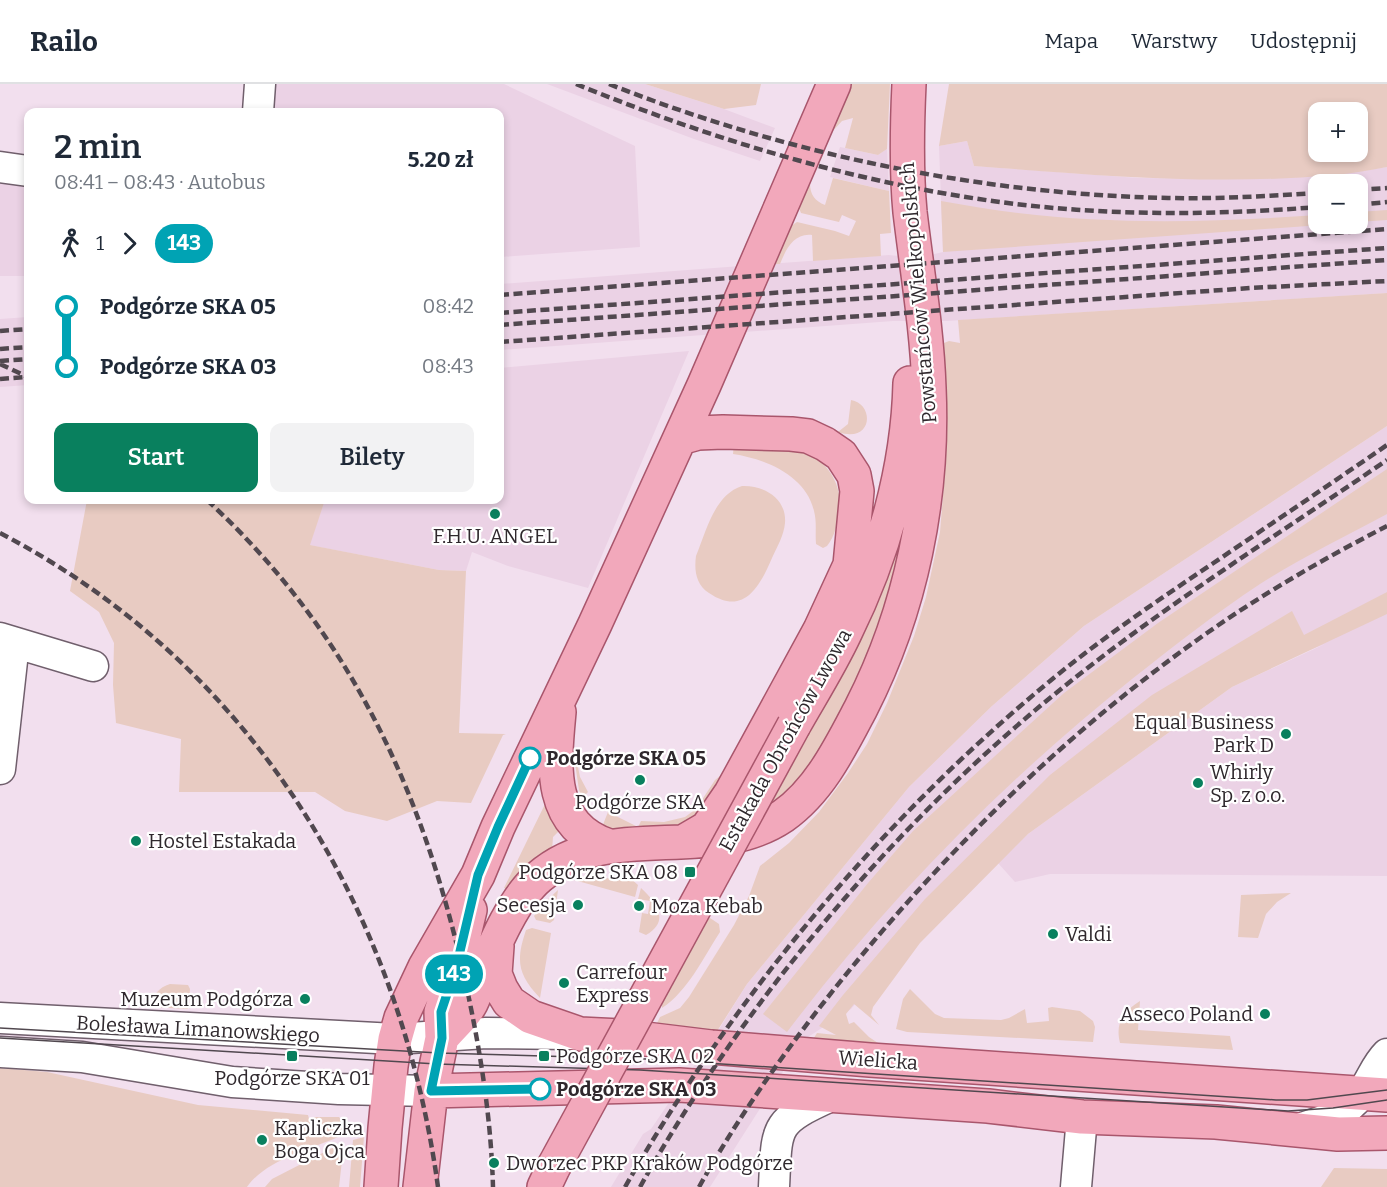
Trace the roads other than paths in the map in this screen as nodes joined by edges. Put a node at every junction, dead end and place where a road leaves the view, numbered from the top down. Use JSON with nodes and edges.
{"nodes":[{"id":1,"x":260,"y":84,"type":"edge"},
{"id":2,"x":834,"y":84,"type":"edge"},
{"id":3,"x":909,"y":84,"type":"edge"},
{"id":4,"x":258,"y":108,"type":"edge"},
{"id":5,"x":0,"y":167,"type":"edge"},
{"id":6,"x":24,"y":170,"type":"edge"},
{"id":7,"x":917,"y":258,"type":"junction"},
{"id":8,"x":680,"y":438,"type":"junction"},
{"id":9,"x":7,"y":640,"type":"edge"},
{"id":10,"x":93,"y":666,"type":"dead end"},
{"id":11,"x":560,"y":696,"type":"junction"},
{"id":12,"x":0,"y":769,"type":"edge"},
{"id":13,"x":683,"y":842,"type":"junction"},
{"id":14,"x":609,"y":846,"type":"junction"},
{"id":15,"x":478,"y":875,"type":"junction"},
{"id":16,"x":498,"y":941,"type":"junction"},
{"id":17,"x":0,"y":1018,"type":"edge"},
{"id":18,"x":579,"y":1034,"type":"junction"},
{"id":19,"x":442,"y":1038,"type":"junction"},
{"id":20,"x":395,"y":1039,"type":"junction"},
{"id":21,"x":0,"y":1052,"type":"edge"},
{"id":22,"x":1387,"y":1054,"type":"edge"},
{"id":23,"x":389,"y":1090,"type":"junction"},
{"id":24,"x":431,"y":1091,"type":"junction"},
{"id":25,"x":1374,"y":1095,"type":"edge"},
{"id":26,"x":831,"y":1096,"type":"junction"},
{"id":27,"x":1082,"y":1117,"type":"junction"},
{"id":28,"x":1296,"y":1130,"type":"junction"},
{"id":29,"x":1387,"y":1133,"type":"edge"},
{"id":30,"x":549,"y":1177,"type":"edge"},
{"id":31,"x":381,"y":1187,"type":"edge"},
{"id":32,"x":420,"y":1187,"type":"edge"},
{"id":33,"x":774,"y":1187,"type":"edge"},
{"id":34,"x":1076,"y":1187,"type":"edge"}],
"edges":[{"from":1,"to":4,"type":"street"},
{"from":2,"to":8,"type":"main road","name":"Powstańców Wielkopolskich"},
{"from":3,"to":7,"type":"main road","name":"Powstańców Wielkopolskich"},
{"from":5,"to":6,"type":"street"},
{"from":7,"to":13,"type":"main road","name":"Powstańców Wielkopolskich"},
{"from":7,"to":30,"type":"main road","name":"Estakada Obrońców Lwowa","bridge":true},
{"from":8,"to":11,"type":"main road","name":"Powstańców Wielkopolskich"},
{"from":8,"to":13,"type":"main road"},
{"from":9,"to":10,"type":"street"},
{"from":9,"to":12,"type":"street"},
{"from":11,"to":14,"type":"main road"},
{"from":11,"to":15,"type":"main road","name":"Powstańców Wielkopolskich"},
{"from":13,"to":14,"type":"main road","name":"Powstańców Wielkopolskich"},
{"from":14,"to":16,"type":"main road","name":"Powstańców Wielkopolskich"},
{"from":15,"to":19,"type":"main road","name":"Powstańców Wielkopolskich"},
{"from":15,"to":20,"type":"main road","name":"Powstańców Wielkopolskich"},
{"from":16,"to":18,"type":"main road","name":"Powstańców Wielkopolskich"},
{"from":16,"to":19,"type":"main road","name":"Powstańców Wielkopolskich"},
{"from":17,"to":20,"type":"street","name":"Bolesława Limanowskiego"},
{"from":18,"to":19,"type":"street","name":"Wielicka"},
{"from":18,"to":25,"type":"main road","name":"Wielicka"},
{"from":19,"to":20,"type":"street","name":"Wielicka"},
{"from":19,"to":24,"type":"main road","name":"Powstańców Wielkopolskich"},
{"from":20,"to":23,"type":"main road","name":"Powstańców Wielkopolskich"},
{"from":21,"to":23,"type":"street","name":"Bolesława Limanowskiego"},
{"from":22,"to":25,"type":"street","name":"Wielicka"},
{"from":23,"to":24,"type":"street","name":"Wielicka"},
{"from":23,"to":31,"type":"main road","name":"Powstańców Wielkopolskich"},
{"from":24,"to":26,"type":"main road","name":"Wielicka"},
{"from":24,"to":32,"type":"main road","name":"Powstańców Wielkopolskich"},
{"from":25,"to":28,"type":"street","name":"Wielicka"},
{"from":26,"to":27,"type":"main road","name":"Wielicka"},
{"from":26,"to":33,"type":"street"},
{"from":27,"to":28,"type":"main road","name":"Wielicka"},
{"from":27,"to":34,"type":"street"},
{"from":28,"to":29,"type":"main road","name":"Wielicka"}]}
